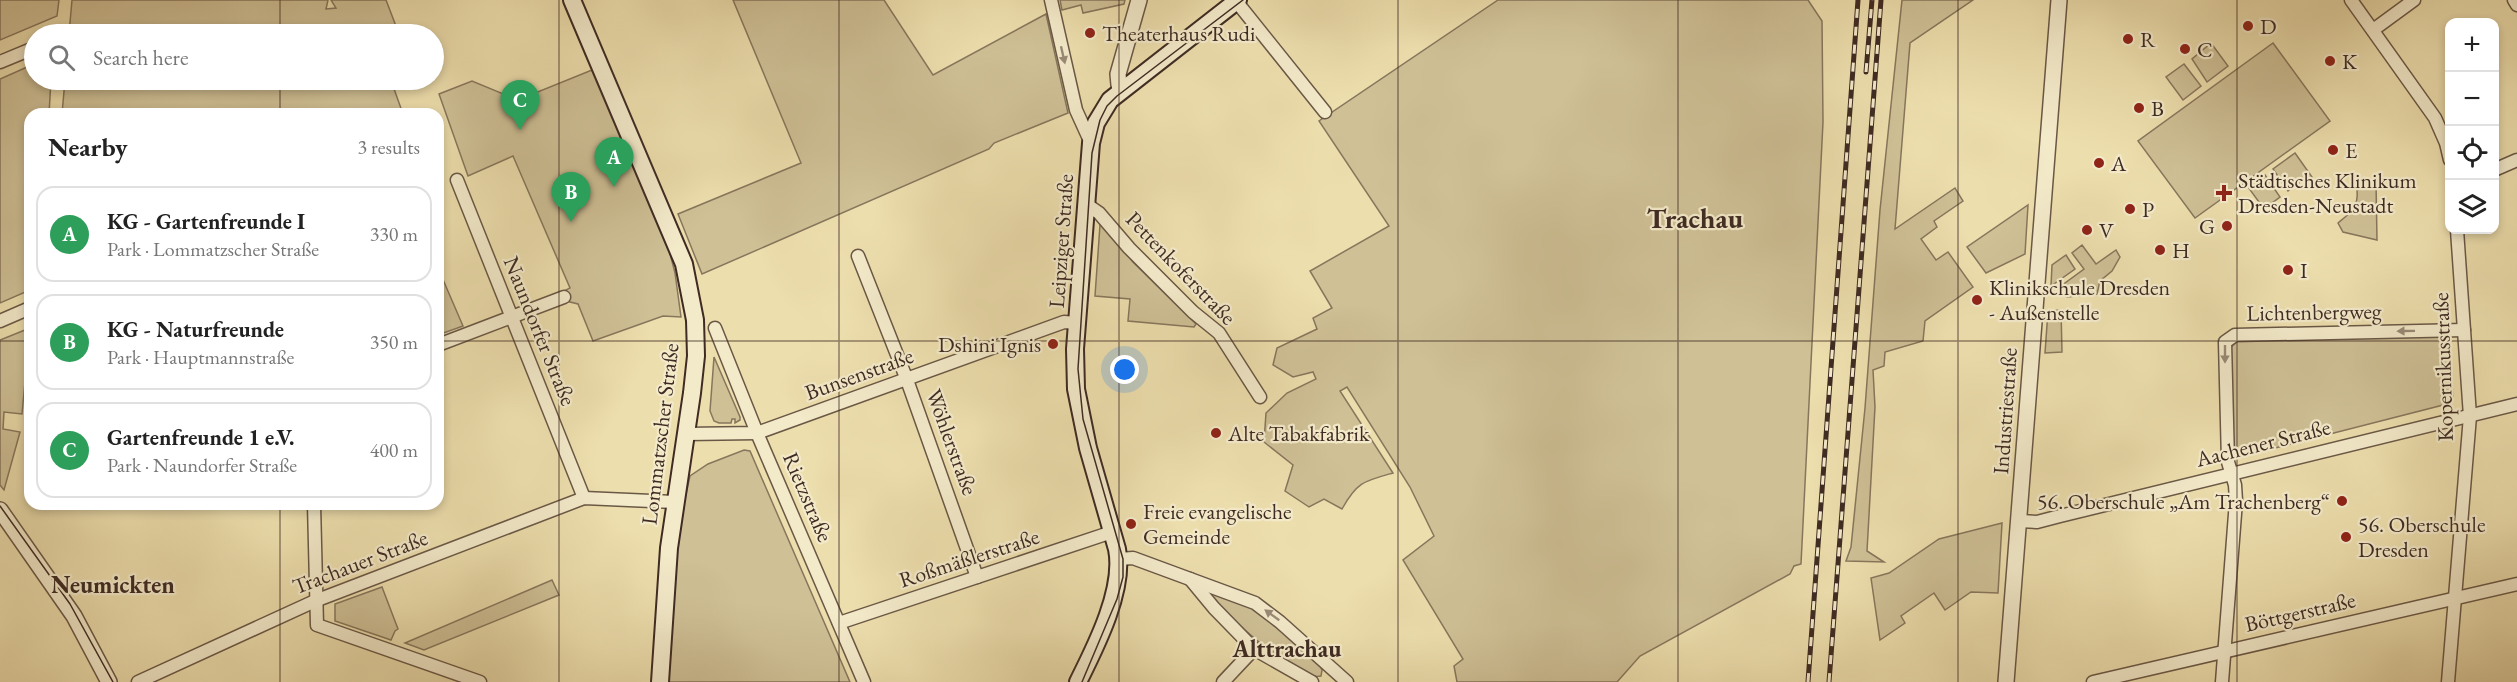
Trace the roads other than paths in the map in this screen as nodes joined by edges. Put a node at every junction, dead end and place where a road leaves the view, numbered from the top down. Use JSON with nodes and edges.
{"nodes":[{"id":1,"x":572,"y":0,"type":"edge"},
{"id":2,"x":1051,"y":0,"type":"edge"},
{"id":3,"x":1139,"y":0,"type":"edge"},
{"id":4,"x":1237,"y":0,"type":"edge"},
{"id":5,"x":2059,"y":0,"type":"edge"},
{"id":6,"x":2350,"y":0,"type":"edge"},
{"id":7,"x":2414,"y":0,"type":"edge"},
{"id":8,"x":2514,"y":0,"type":"edge"},
{"id":9,"x":2517,"y":5,"type":"edge"},
{"id":10,"x":2373,"y":30,"type":"junction"},
{"id":11,"x":24,"y":52,"type":"edge"},
{"id":12,"x":0,"y":62,"type":"edge"},
{"id":13,"x":1122,"y":89,"type":"junction"},
{"id":14,"x":1325,"y":112,"type":"dead end"},
{"id":15,"x":2445,"y":141,"type":"edge"},
{"id":16,"x":1091,"y":143,"type":"junction"},
{"id":17,"x":2517,"y":159,"type":"edge"},
{"id":18,"x":2499,"y":168,"type":"edge"},
{"id":19,"x":457,"y":180,"type":"dead end"},
{"id":20,"x":1086,"y":204,"type":"junction"},
{"id":21,"x":2457,"y":234,"type":"edge"},
{"id":22,"x":858,"y":256,"type":"dead end"},
{"id":23,"x":564,"y":297,"type":"dead end"},
{"id":24,"x":24,"y":311,"type":"edge"},
{"id":25,"x":513,"y":317,"type":"junction"},
{"id":26,"x":0,"y":321,"type":"edge"},
{"id":27,"x":1077,"y":323,"type":"junction"},
{"id":28,"x":715,"y":328,"type":"dead end"},
{"id":29,"x":2464,"y":330,"type":"junction"},
{"id":30,"x":444,"y":343,"type":"edge"},
{"id":31,"x":907,"y":380,"type":"junction"},
{"id":32,"x":1260,"y":397,"type":"dead end"},
{"id":33,"x":2517,"y":404,"type":"edge"},
{"id":34,"x":2470,"y":416,"type":"junction"},
{"id":35,"x":757,"y":433,"type":"junction"},
{"id":36,"x":686,"y":434,"type":"junction"},
{"id":37,"x":2231,"y":473,"type":"junction"},
{"id":38,"x":584,"y":498,"type":"junction"},
{"id":39,"x":674,"y":502,"type":"junction"},
{"id":40,"x":314,"y":510,"type":"edge"},
{"id":41,"x":0,"y":511,"type":"edge"},
{"id":42,"x":2019,"y":521,"type":"junction"},
{"id":43,"x":1112,"y":532,"type":"junction"},
{"id":44,"x":1119,"y":559,"type":"junction"},
{"id":45,"x":977,"y":577,"type":"junction"},
{"id":46,"x":1189,"y":578,"type":"junction"},
{"id":47,"x":2517,"y":584,"type":"edge"},
{"id":48,"x":2455,"y":598,"type":"junction"},
{"id":49,"x":315,"y":601,"type":"junction"},
{"id":50,"x":839,"y":623,"type":"junction"},
{"id":51,"x":1254,"y":649,"type":"junction"},
{"id":52,"x":2225,"y":651,"type":"junction"},
{"id":53,"x":109,"y":682,"type":"edge"},
{"id":54,"x":138,"y":682,"type":"edge"},
{"id":55,"x":480,"y":682,"type":"edge"},
{"id":56,"x":660,"y":682,"type":"edge"},
{"id":57,"x":864,"y":682,"type":"edge"},
{"id":58,"x":1078,"y":682,"type":"edge"},
{"id":59,"x":1223,"y":682,"type":"edge"},
{"id":60,"x":1312,"y":682,"type":"edge"},
{"id":61,"x":1347,"y":682,"type":"edge"},
{"id":62,"x":2006,"y":682,"type":"edge"},
{"id":63,"x":2093,"y":682,"type":"edge"},
{"id":64,"x":2222,"y":682,"type":"edge"},
{"id":65,"x":2448,"y":682,"type":"edge"}],
"edges":[{"from":1,"to":36,"type":"main road","name":"Lommatzscher Straße"},
{"from":2,"to":16,"type":"street","one_way":true},
{"from":3,"to":13,"type":"street"},
{"from":4,"to":13,"type":"main road","name":"Leipziger Straße"},
{"from":4,"to":14,"type":"street"},
{"from":5,"to":42,"type":"street","name":"Industriestraße"},
{"from":6,"to":10,"type":"street"},
{"from":7,"to":10,"type":"street"},
{"from":8,"to":9,"type":"street"},
{"from":10,"to":15,"type":"street"},
{"from":11,"to":12,"type":"street"},
{"from":13,"to":16,"type":"main road","name":"Leipziger Straße"},
{"from":16,"to":20,"type":"main road","name":"Leipziger Straße"},
{"from":17,"to":18,"type":"street"},
{"from":19,"to":25,"type":"street","name":"Naundorfer Straße"},
{"from":20,"to":27,"type":"main road","name":"Leipziger Straße"},
{"from":20,"to":32,"type":"street","name":"Pettenkoferstraße"},
{"from":21,"to":29,"type":"street","name":"Kopernikusstraße"},
{"from":22,"to":31,"type":"street","name":"Wöhlerstraße"},
{"from":23,"to":25,"type":"street"},
{"from":24,"to":26,"type":"street"},
{"from":25,"to":30,"type":"street"},
{"from":25,"to":38,"type":"street","name":"Naundorfer Straße"},
{"from":27,"to":31,"type":"street","name":"Bunsenstraße"},
{"from":27,"to":43,"type":"main road","name":"Leipziger Straße"},
{"from":28,"to":35,"type":"street","name":"Rietzstraße"},
{"from":29,"to":34,"type":"street","name":"Kopernikusstraße"},
{"from":29,"to":37,"type":"street","name":"Lichtenbergweg","one_way":true},
{"from":31,"to":35,"type":"street","name":"Bunsenstraße"},
{"from":31,"to":45,"type":"street","name":"Wöhlerstraße"},
{"from":33,"to":34,"type":"street","name":"Aachener Straße"},
{"from":34,"to":37,"type":"street","name":"Aachener Straße"},
{"from":34,"to":48,"type":"street","name":"Kopernikusstraße"},
{"from":35,"to":36,"type":"street","name":"Bunsenstraße"},
{"from":35,"to":50,"type":"street","name":"Rietzstraße"},
{"from":36,"to":39,"type":"main road","name":"Lommatzscher Straße"},
{"from":37,"to":42,"type":"street","name":"Aachener Straße"},
{"from":37,"to":52,"type":"street"},
{"from":38,"to":39,"type":"street","name":"Trachauer Straße"},
{"from":38,"to":49,"type":"street","name":"Trachauer Straße"},
{"from":39,"to":56,"type":"main road","name":"Lommatzscher Straße"},
{"from":40,"to":49,"type":"street"},
{"from":41,"to":53,"type":"street"},
{"from":42,"to":62,"type":"street","name":"Industriestraße"},
{"from":43,"to":44,"type":"main road","name":"Leipziger Straße"},
{"from":43,"to":45,"type":"street","name":"Roßmäßlerstraße"},
{"from":44,"to":46,"type":"street"},
{"from":44,"to":58,"type":"main road","name":"Leipziger Straße"},
{"from":45,"to":50,"type":"street","name":"Roßmäßlerstraße"},
{"from":46,"to":51,"type":"street"},
{"from":61,"to":46,"type":"street","one_way":true},
{"from":47,"to":48,"type":"street","name":"Böttgerstraße"},
{"from":48,"to":52,"type":"street","name":"Böttgerstraße"},
{"from":48,"to":65,"type":"street","name":"Kopernikusstraße"},
{"from":49,"to":54,"type":"street","name":"Trachauer Straße"},
{"from":49,"to":55,"type":"street"},
{"from":50,"to":57,"type":"street","name":"Rietzstraße"},
{"from":51,"to":59,"type":"street"},
{"from":51,"to":60,"type":"street"},
{"from":52,"to":63,"type":"street","name":"Böttgerstraße"},
{"from":52,"to":64,"type":"street"}]}
